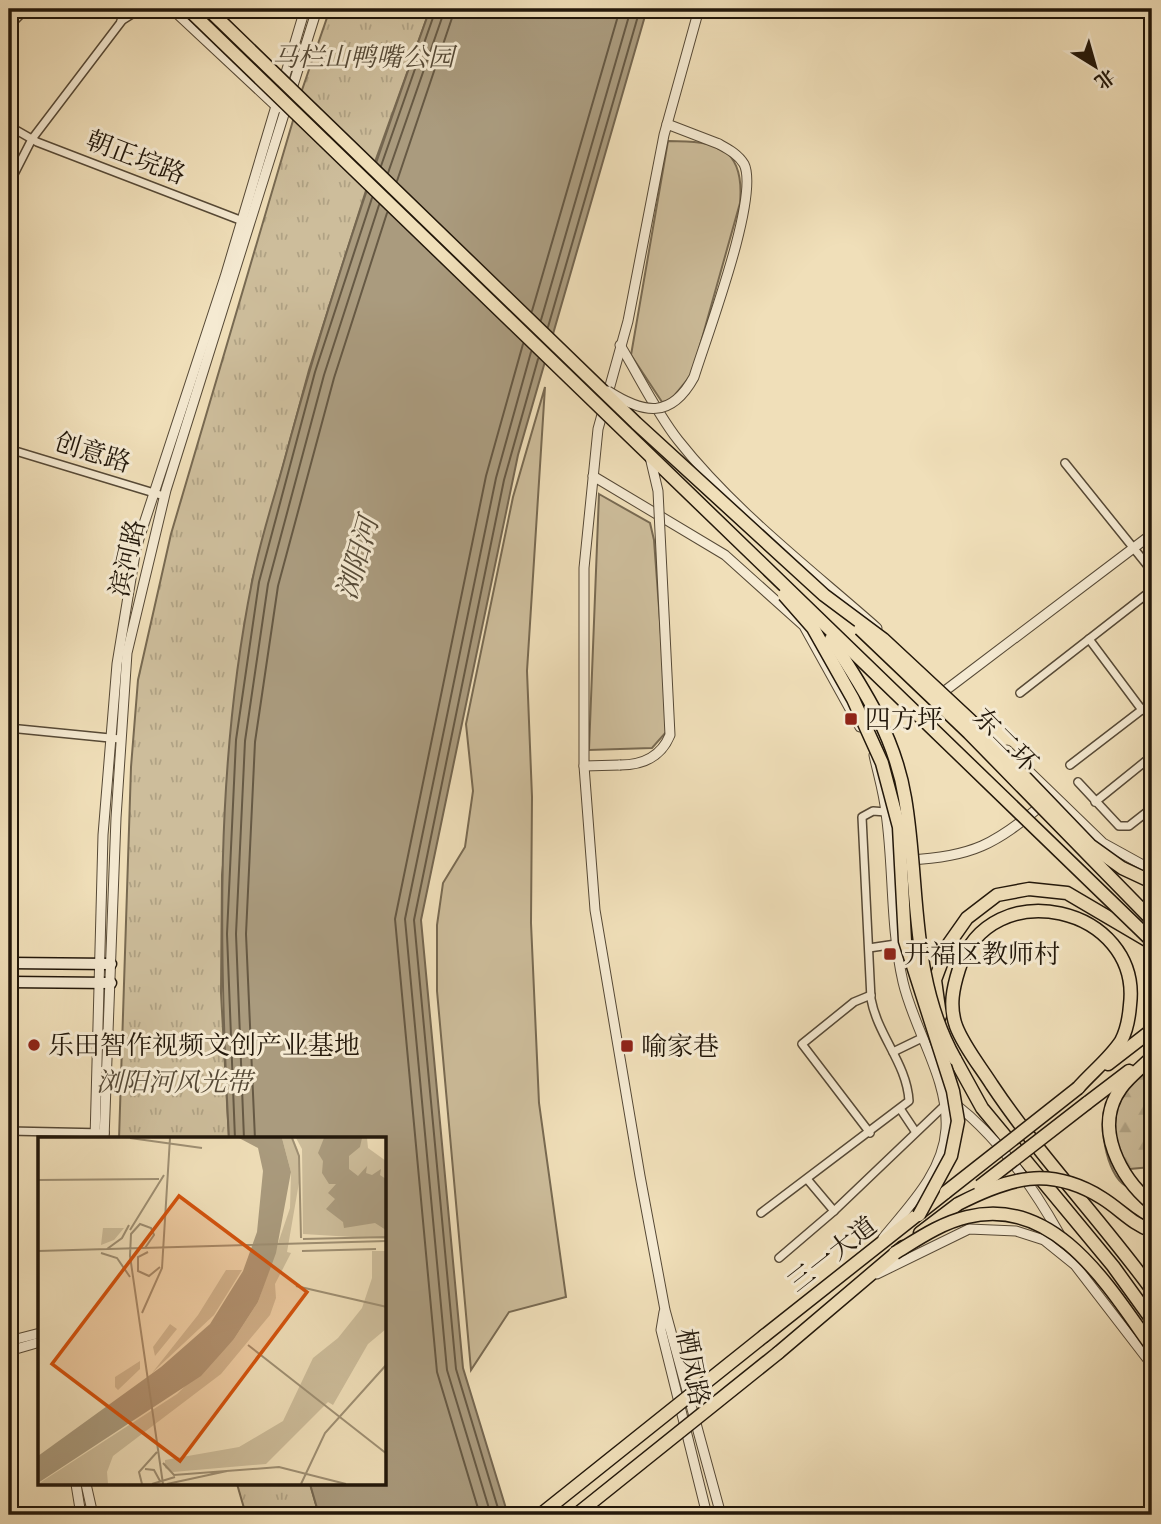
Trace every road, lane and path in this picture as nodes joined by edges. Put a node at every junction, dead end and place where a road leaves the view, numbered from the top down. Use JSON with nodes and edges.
{"nodes":[{"id":1,"x":26,"y":9,"type":"edge"},
{"id":2,"x":127,"y":9,"type":"edge"},
{"id":3,"x":140,"y":9,"type":"edge"},
{"id":4,"x":172,"y":9,"type":"edge"},
{"id":5,"x":188,"y":9,"type":"edge"},
{"id":6,"x":197,"y":9,"type":"edge"},
{"id":7,"x":208,"y":9,"type":"edge"},
{"id":8,"x":305,"y":9,"type":"edge"},
{"id":9,"x":317,"y":9,"type":"edge"},
{"id":10,"x":699,"y":9,"type":"edge"},
{"id":11,"x":121,"y":22,"type":"junction"},
{"id":12,"x":9,"y":26,"type":"edge"},
{"id":13,"x":280,"y":90,"type":"junction"},
{"id":14,"x":289,"y":98,"type":"junction"},
{"id":15,"x":275,"y":106,"type":"junction"},
{"id":16,"x":284,"y":114,"type":"junction"},
{"id":17,"x":667,"y":124,"type":"junction"},
{"id":18,"x":9,"y":126,"type":"edge"},
{"id":19,"x":32,"y":139,"type":"junction"},
{"id":20,"x":9,"y":184,"type":"edge"},
{"id":21,"x":246,"y":222,"type":"junction"},
{"id":22,"x":620,"y":345,"type":"junction"},
{"id":23,"x":598,"y":384,"type":"junction"},
{"id":24,"x":9,"y":450,"type":"edge"},
{"id":25,"x":650,"y":457,"type":"junction"},
{"id":26,"x":1065,"y":463,"type":"dead end"},
{"id":27,"x":593,"y":475,"type":"junction"},
{"id":28,"x":159,"y":495,"type":"junction"},
{"id":29,"x":695,"y":500,"type":"junction"},
{"id":30,"x":1152,"y":534,"type":"edge"},
{"id":31,"x":1133,"y":547,"type":"junction"},
{"id":32,"x":1152,"y":571,"type":"edge"},
{"id":33,"x":1152,"y":590,"type":"edge"},
{"id":34,"x":824,"y":595,"type":"junction"},
{"id":35,"x":818,"y":618,"type":"junction"},
{"id":36,"x":1089,"y":639,"type":"junction"},
{"id":37,"x":946,"y":690,"type":"junction"},
{"id":38,"x":1020,"y":693,"type":"dead end"},
{"id":39,"x":1152,"y":702,"type":"edge"},
{"id":40,"x":1142,"y":710,"type":"junction"},
{"id":41,"x":9,"y":728,"type":"edge"},
{"id":42,"x":115,"y":739,"type":"junction"},
{"id":43,"x":1152,"y":756,"type":"edge"},
{"id":44,"x":1070,"y":765,"type":"dead end"},
{"id":45,"x":584,"y":766,"type":"junction"},
{"id":46,"x":1078,"y":782,"type":"dead end"},
{"id":47,"x":1053,"y":796,"type":"junction"},
{"id":48,"x":1095,"y":802,"type":"junction"},
{"id":49,"x":1152,"y":808,"type":"edge"},
{"id":50,"x":886,"y":812,"type":"junction"},
{"id":51,"x":890,"y":861,"type":"junction"},
{"id":52,"x":1152,"y":870,"type":"edge"},
{"id":53,"x":1152,"y":882,"type":"edge"},
{"id":54,"x":1152,"y":920,"type":"edge"},
{"id":55,"x":1152,"y":942,"type":"edge"},
{"id":56,"x":896,"y":944,"type":"junction"},
{"id":57,"x":869,"y":948,"type":"junction"},
{"id":58,"x":9,"y":963,"type":"edge"},
{"id":59,"x":99,"y":964,"type":"junction"},
{"id":60,"x":111,"y":964,"type":"junction"},
{"id":61,"x":9,"y":982,"type":"edge"},
{"id":62,"x":98,"y":983,"type":"junction"},
{"id":63,"x":111,"y":983,"type":"junction"},
{"id":64,"x":871,"y":995,"type":"junction"},
{"id":65,"x":1152,"y":1030,"type":"edge"},
{"id":66,"x":922,"y":1038,"type":"junction"},
{"id":67,"x":943,"y":1038,"type":"junction"},
{"id":68,"x":893,"y":1052,"type":"junction"},
{"id":69,"x":1152,"y":1055,"type":"edge"},
{"id":70,"x":1078,"y":1088,"type":"junction"},
{"id":71,"x":941,"y":1093,"type":"junction"},
{"id":72,"x":944,"y":1106,"type":"junction"},
{"id":73,"x":901,"y":1110,"type":"junction"},
{"id":74,"x":9,"y":1131,"type":"edge"},
{"id":75,"x":915,"y":1131,"type":"junction"},
{"id":76,"x":870,"y":1133,"type":"junction"},
{"id":77,"x":100,"y":1136,"type":"edge"},
{"id":78,"x":807,"y":1179,"type":"junction"},
{"id":79,"x":958,"y":1204,"type":"junction"},
{"id":80,"x":1152,"y":1204,"type":"edge"},
{"id":81,"x":834,"y":1211,"type":"junction"},
{"id":82,"x":761,"y":1213,"type":"dead end"},
{"id":83,"x":919,"y":1214,"type":"junction"},
{"id":84,"x":1152,"y":1231,"type":"edge"},
{"id":85,"x":895,"y":1253,"type":"junction"},
{"id":86,"x":869,"y":1254,"type":"junction"},
{"id":87,"x":779,"y":1258,"type":"dead end"},
{"id":88,"x":1075,"y":1265,"type":"junction"},
{"id":89,"x":865,"y":1283,"type":"junction"},
{"id":90,"x":1152,"y":1290,"type":"edge"},
{"id":91,"x":665,"y":1310,"type":"junction"},
{"id":92,"x":1152,"y":1320,"type":"edge"},
{"id":93,"x":38,"y":1334,"type":"edge"},
{"id":94,"x":9,"y":1341,"type":"edge"},
{"id":95,"x":38,"y":1343,"type":"edge"},
{"id":96,"x":1152,"y":1347,"type":"edge"},
{"id":97,"x":9,"y":1351,"type":"edge"},
{"id":98,"x":1152,"y":1365,"type":"edge"},
{"id":99,"x":77,"y":1486,"type":"edge"},
{"id":100,"x":86,"y":1486,"type":"edge"},
{"id":101,"x":88,"y":1515,"type":"edge"},
{"id":102,"x":540,"y":1515,"type":"edge"},
{"id":103,"x":576,"y":1515,"type":"edge"},
{"id":104,"x":707,"y":1515,"type":"edge"},
{"id":105,"x":721,"y":1515,"type":"edge"}],
"edges":[{"from":1,"to":12,"type":"street"},
{"from":2,"to":11,"type":"street"},
{"from":3,"to":11,"type":"street"},
{"from":4,"to":15,"type":"street"},
{"from":5,"to":25,"type":"highway","bridge":true},
{"from":6,"to":13,"type":"street"},
{"from":7,"to":23,"type":"highway","bridge":true},
{"from":8,"to":13,"type":"street","name":"滨河路"},
{"from":9,"to":14,"type":"street","name":"滨河路"},
{"from":10,"to":17,"type":"street"},
{"from":11,"to":19,"type":"street"},
{"from":13,"to":14,"type":"street"},
{"from":13,"to":15,"type":"street","name":"滨河路"},
{"from":14,"to":16,"type":"street","name":"滨河路"},
{"from":15,"to":16,"type":"street"},
{"from":15,"to":21,"type":"street","name":"滨河路"},
{"from":16,"to":21,"type":"street","name":"滨河路"},
{"from":17,"to":22,"type":"street"},
{"from":17,"to":23,"type":"street","bridge":true},
{"from":18,"to":19,"type":"street","name":"朝正垸路"},
{"from":19,"to":20,"type":"street"},
{"from":19,"to":21,"type":"street","name":"朝正垸路"},
{"from":21,"to":28,"type":"street","name":"滨河路"},
{"from":22,"to":27,"type":"street"},
{"from":22,"to":37,"type":"street"},
{"from":23,"to":34,"type":"highway","bridge":true},
{"from":24,"to":28,"type":"street","name":"创意路"},
{"from":25,"to":29,"type":"highway","bridge":true},
{"from":25,"to":45,"type":"street","bridge":true},
{"from":26,"to":31,"type":"street"},
{"from":27,"to":45,"type":"street"},
{"from":27,"to":50,"type":"street"},
{"from":28,"to":42,"type":"street","name":"滨河路"},
{"from":28,"to":42,"type":"street","name":"滨河路"},
{"from":29,"to":35,"type":"highway","bridge":true},
{"from":29,"to":83,"type":"highway","bridge":true},
{"from":30,"to":31,"type":"street"},
{"from":31,"to":32,"type":"street"},
{"from":31,"to":37,"type":"street"},
{"from":33,"to":36,"type":"street"},
{"from":34,"to":53,"type":"highway","bridge":true},
{"from":34,"to":54,"type":"highway","name":"东二环","bridge":true},
{"from":35,"to":55,"type":"highway","bridge":true},
{"from":35,"to":67,"type":"highway","bridge":true},
{"from":36,"to":38,"type":"street"},
{"from":36,"to":40,"type":"street"},
{"from":37,"to":47,"type":"street"},
{"from":39,"to":40,"type":"street"},
{"from":40,"to":44,"type":"street"},
{"from":41,"to":42,"type":"street"},
{"from":42,"to":59,"type":"street","name":"滨河路"},
{"from":42,"to":60,"type":"street","name":"滨河路"},
{"from":43,"to":48,"type":"street"},
{"from":45,"to":91,"type":"street"},
{"from":46,"to":48,"type":"street"},
{"from":47,"to":51,"type":"street"},
{"from":47,"to":52,"type":"street"},
{"from":48,"to":49,"type":"street"},
{"from":50,"to":51,"type":"street"},
{"from":50,"to":57,"type":"street"},
{"from":51,"to":56,"type":"street"},
{"from":55,"to":67,"type":"highway","bridge":true},
{"from":56,"to":57,"type":"street"},
{"from":56,"to":66,"type":"street"},
{"from":57,"to":64,"type":"street"},
{"from":58,"to":59,"type":"main road"},
{"from":59,"to":60,"type":"main road"},
{"from":59,"to":62,"type":"street","name":"滨河路"},
{"from":60,"to":63,"type":"street","name":"滨河路"},
{"from":61,"to":62,"type":"main road"},
{"from":62,"to":63,"type":"main road"},
{"from":62,"to":77,"type":"street","name":"滨河路"},
{"from":63,"to":77,"type":"street","name":"滨河路"},
{"from":64,"to":68,"type":"street"},
{"from":64,"to":76,"type":"street"},
{"from":65,"to":70,"type":"highway","name":"三一大道"},
{"from":66,"to":68,"type":"street"},
{"from":66,"to":71,"type":"street"},
{"from":67,"to":92,"type":"highway","bridge":true},
{"from":68,"to":73,"type":"street"},
{"from":69,"to":79,"type":"highway","name":"三一大道","bridge":true},
{"from":69,"to":80,"type":"highway"},
{"from":70,"to":83,"type":"highway","name":"三一大道","bridge":true},
{"from":70,"to":90,"type":"highway"},
{"from":71,"to":72,"type":"street"},
{"from":71,"to":88,"type":"street"},
{"from":72,"to":75,"type":"street"},
{"from":72,"to":86,"type":"street"},
{"from":73,"to":75,"type":"street"},
{"from":73,"to":76,"type":"street"},
{"from":74,"to":77,"type":"street"},
{"from":75,"to":81,"type":"street"},
{"from":76,"to":78,"type":"street"},
{"from":78,"to":81,"type":"street"},
{"from":78,"to":82,"type":"street"},
{"from":79,"to":84,"type":"highway","bridge":true},
{"from":79,"to":85,"type":"highway","name":"三一大道","bridge":true},
{"from":81,"to":87,"type":"street"},
{"from":83,"to":86,"type":"highway","name":"三一大道"},
{"from":85,"to":89,"type":"highway","name":"三一大道"},
{"from":85,"to":96,"type":"highway","bridge":true},
{"from":86,"to":102,"type":"highway","name":"三一大道","bridge":true},
{"from":88,"to":89,"type":"street"},
{"from":88,"to":98,"type":"street"},
{"from":89,"to":103,"type":"highway","name":"三一大道","bridge":true},
{"from":91,"to":104,"type":"street","name":"栖凤路"},
{"from":91,"to":105,"type":"street","name":"栖凤路"},
{"from":93,"to":94,"type":"street"},
{"from":95,"to":97,"type":"street"},
{"from":99,"to":101,"type":"street"},
{"from":100,"to":101,"type":"street"}]}
